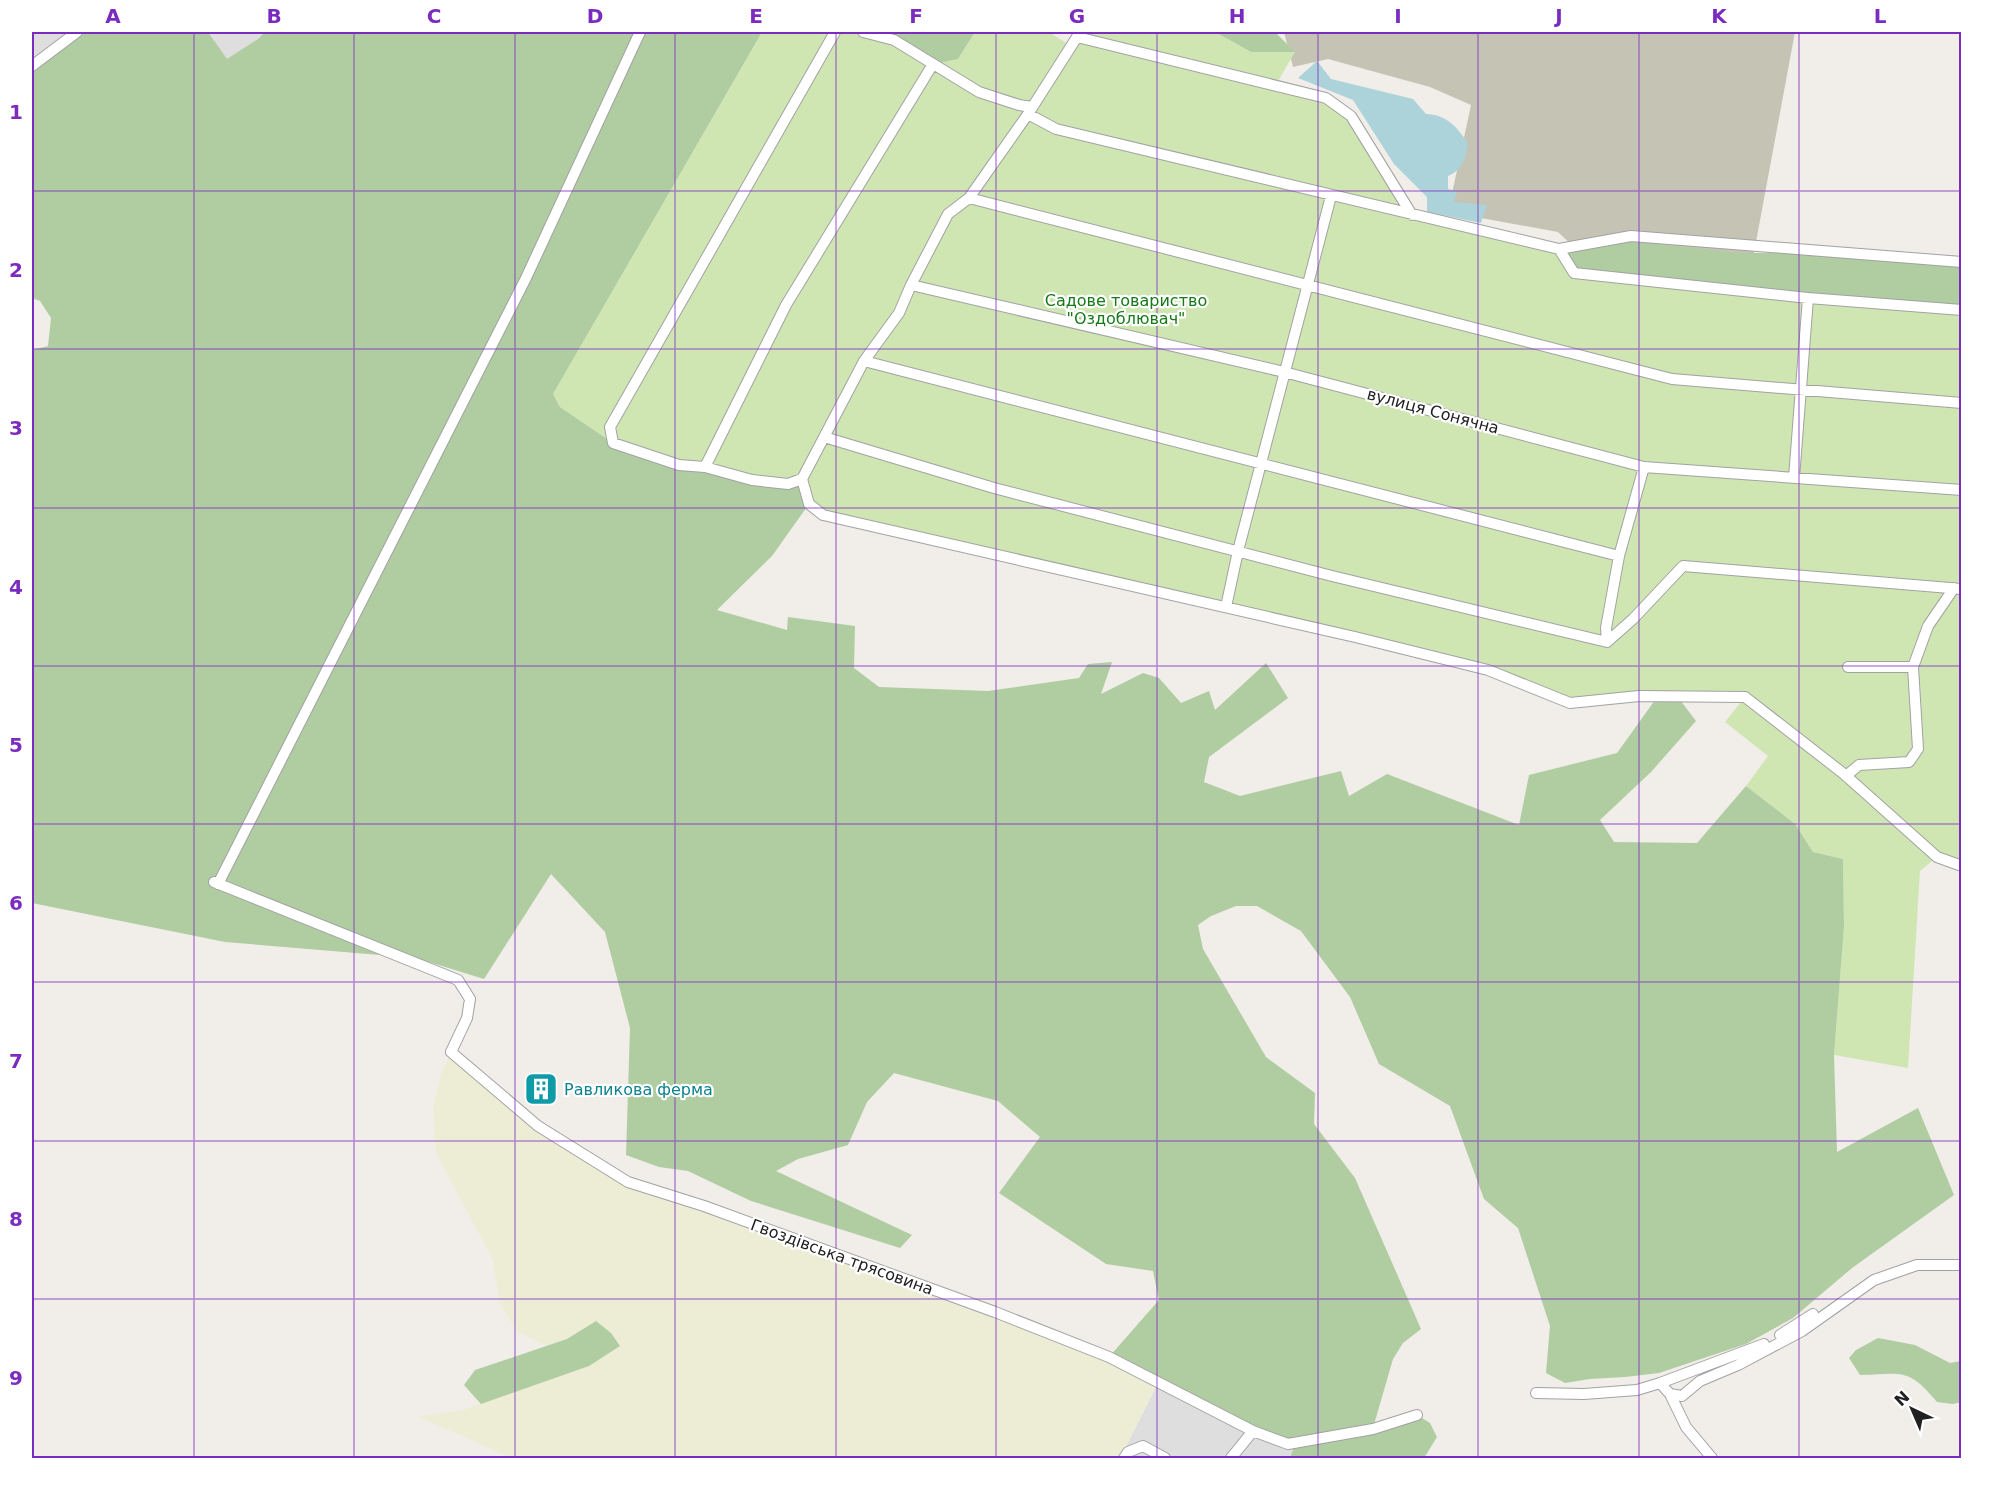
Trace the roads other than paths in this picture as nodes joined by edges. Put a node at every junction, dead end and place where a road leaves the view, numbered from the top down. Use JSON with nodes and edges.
{"nodes":[{"id":1,"x":77,"y":32,"type":"edge"},
{"id":2,"x":640,"y":32,"type":"edge"},
{"id":3,"x":835,"y":32,"type":"edge"},
{"id":4,"x":863,"y":32,"type":"edge"},
{"id":5,"x":933,"y":64,"type":"junction"},
{"id":6,"x":32,"y":66,"type":"edge"},
{"id":7,"x":1030,"y":111,"type":"junction"},
{"id":8,"x":1330,"y":196,"type":"junction"},
{"id":9,"x":969,"y":198,"type":"junction"},
{"id":10,"x":1413,"y":215,"type":"junction"},
{"id":11,"x":1559,"y":249,"type":"junction"},
{"id":12,"x":1962,"y":262,"type":"edge"},
{"id":13,"x":911,"y":285,"type":"junction"},
{"id":14,"x":1308,"y":285,"type":"junction"},
{"id":15,"x":1808,"y":298,"type":"junction"},
{"id":16,"x":1962,"y":310,"type":"edge"},
{"id":17,"x":864,"y":361,"type":"junction"},
{"id":18,"x":1284,"y":372,"type":"junction"},
{"id":19,"x":1802,"y":389,"type":"junction"},
{"id":20,"x":1962,"y":403,"type":"edge"},
{"id":21,"x":824,"y":437,"type":"junction"},
{"id":22,"x":1261,"y":463,"type":"junction"},
{"id":23,"x":705,"y":467,"type":"junction"},
{"id":24,"x":1644,"y":467,"type":"junction"},
{"id":25,"x":802,"y":478,"type":"junction"},
{"id":26,"x":1794,"y":478,"type":"junction"},
{"id":27,"x":1962,"y":490,"type":"edge"},
{"id":28,"x":1238,"y":551,"type":"junction"},
{"id":29,"x":1619,"y":556,"type":"junction"},
{"id":30,"x":1958,"y":588,"type":"edge"},
{"id":31,"x":1227,"y":607,"type":"junction"},
{"id":32,"x":1607,"y":642,"type":"junction"},
{"id":33,"x":1848,"y":667,"type":"dead end"},
{"id":34,"x":1913,"y":667,"type":"junction"},
{"id":35,"x":1846,"y":776,"type":"junction"},
{"id":36,"x":1962,"y":866,"type":"edge"},
{"id":37,"x":1962,"y":1265,"type":"edge"},
{"id":38,"x":1813,"y":1314,"type":"dead end"},
{"id":39,"x":1660,"y":1383,"type":"junction"},
{"id":40,"x":1536,"y":1393,"type":"dead end"},
{"id":41,"x":1671,"y":1394,"type":"junction"},
{"id":42,"x":1418,"y":1415,"type":"dead end"},
{"id":43,"x":1253,"y":1431,"type":"junction"},
{"id":44,"x":1126,"y":1455,"type":"edge"},
{"id":45,"x":1165,"y":1458,"type":"edge"},
{"id":46,"x":1231,"y":1458,"type":"edge"},
{"id":47,"x":1712,"y":1458,"type":"edge"}],
"edges":[{"from":1,"to":6,"type":"street"},
{"from":2,"to":43,"type":"street","name":"Гвоздівська трясовина"},
{"from":3,"to":23,"type":"street"},
{"from":4,"to":5,"type":"street"},
{"from":5,"to":7,"type":"street"},
{"from":5,"to":23,"type":"street"},
{"from":7,"to":8,"type":"street"},
{"from":7,"to":9,"type":"street"},
{"from":7,"to":10,"type":"street"},
{"from":8,"to":10,"type":"street"},
{"from":8,"to":14,"type":"street"},
{"from":9,"to":13,"type":"street"},
{"from":9,"to":14,"type":"street"},
{"from":10,"to":11,"type":"street"},
{"from":11,"to":12,"type":"street"},
{"from":11,"to":15,"type":"street"},
{"from":13,"to":17,"type":"street"},
{"from":13,"to":18,"type":"street","name":"вулиця Сонячна"},
{"from":14,"to":18,"type":"street"},
{"from":14,"to":19,"type":"street"},
{"from":15,"to":16,"type":"street"},
{"from":15,"to":19,"type":"street"},
{"from":17,"to":21,"type":"street"},
{"from":17,"to":22,"type":"street"},
{"from":18,"to":22,"type":"street"},
{"from":18,"to":24,"type":"street","name":"вулиця Сонячна"},
{"from":19,"to":20,"type":"street"},
{"from":19,"to":26,"type":"street"},
{"from":21,"to":25,"type":"street"},
{"from":21,"to":28,"type":"street"},
{"from":22,"to":28,"type":"street"},
{"from":22,"to":29,"type":"street"},
{"from":23,"to":25,"type":"street"},
{"from":24,"to":26,"type":"street","name":"вулиця Сонячна"},
{"from":24,"to":29,"type":"street"},
{"from":25,"to":31,"type":"street"},
{"from":26,"to":27,"type":"street","name":"вулиця Сонячна"},
{"from":28,"to":31,"type":"street"},
{"from":28,"to":32,"type":"street"},
{"from":29,"to":32,"type":"street"},
{"from":30,"to":32,"type":"street"},
{"from":30,"to":34,"type":"street"},
{"from":31,"to":35,"type":"street"},
{"from":33,"to":34,"type":"street"},
{"from":34,"to":35,"type":"street"},
{"from":35,"to":36,"type":"street"},
{"from":37,"to":41,"type":"street"},
{"from":38,"to":39,"type":"street"},
{"from":39,"to":40,"type":"street"},
{"from":39,"to":41,"type":"street"},
{"from":41,"to":47,"type":"street"},
{"from":42,"to":43,"type":"street","name":"Гвоздівська трясовина"},
{"from":43,"to":46,"type":"street"},
{"from":44,"to":45,"type":"street"}]}
